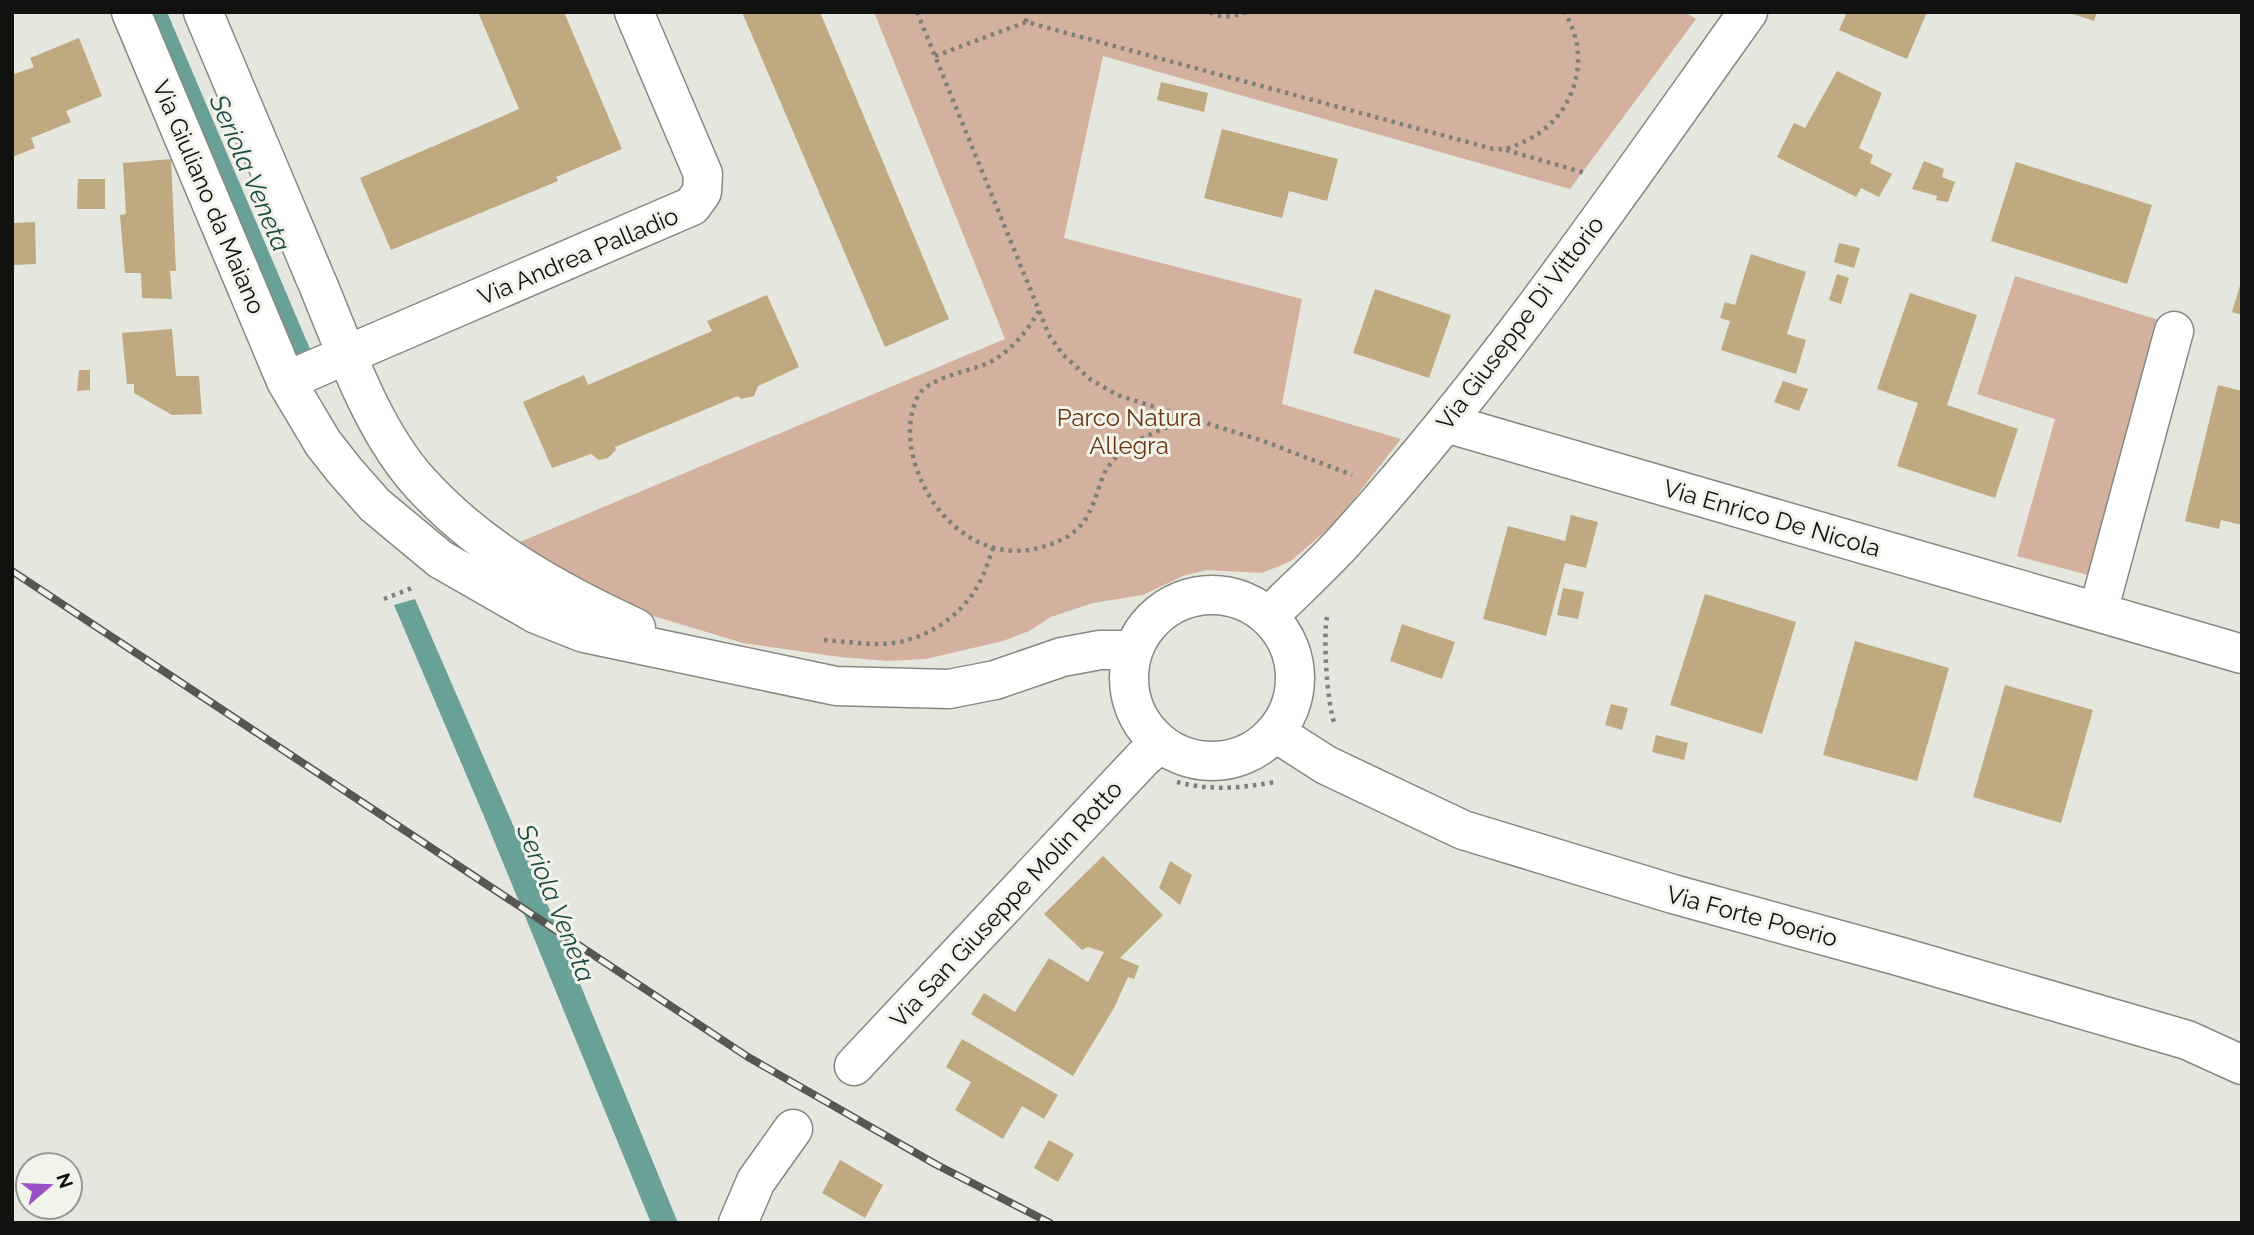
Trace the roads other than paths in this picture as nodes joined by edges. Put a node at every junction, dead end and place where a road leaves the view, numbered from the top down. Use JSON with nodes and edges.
{"nodes":[{"id":1,"x":131,"y":12,"type":"edge"},
{"id":2,"x":203,"y":12,"type":"edge"},
{"id":3,"x":634,"y":12,"type":"edge"},
{"id":4,"x":1748,"y":12,"type":"edge"},
{"id":5,"x":2174,"y":331,"type":"dead end"},
{"id":6,"x":347,"y":354,"type":"junction"},
{"id":7,"x":286,"y":381,"type":"junction"},
{"id":8,"x":1446,"y":423,"type":"junction"},
{"id":9,"x":2098,"y":612,"type":"junction"},
{"id":10,"x":1269,"y":616,"type":"junction"},
{"id":11,"x":1132,"y":650,"type":"junction"},
{"id":12,"x":2242,"y":654,"type":"edge"},
{"id":13,"x":698,"y":657,"type":"junction"},
{"id":14,"x":1276,"y":733,"type":"junction"},
{"id":15,"x":1161,"y":744,"type":"junction"},
{"id":16,"x":2242,"y":1065,"type":"edge"},
{"id":17,"x":854,"y":1066,"type":"dead end"},
{"id":18,"x":793,"y":1129,"type":"dead end"},
{"id":19,"x":738,"y":1223,"type":"edge"}],
"edges":[{"from":1,"to":7,"type":"street","name":"Via Giuliano da Maiano"},
{"from":2,"to":6,"type":"street","name":"Via Giuliano da Maiano"},
{"from":3,"to":6,"type":"street","name":"Via Andrea Palladio"},
{"from":4,"to":8,"type":"street","name":"Via Giuseppe Di Vittorio"},
{"from":5,"to":9,"type":"street"},
{"from":6,"to":7,"type":"street"},
{"from":6,"to":13,"type":"street","name":"Via Giuliano da Maiano"},
{"from":7,"to":13,"type":"street","name":"Via Giuliano da Maiano"},
{"from":8,"to":9,"type":"street","name":"Via Enrico De Nicola"},
{"from":8,"to":10,"type":"street","name":"Via Giuseppe Di Vittorio"},
{"from":9,"to":12,"type":"street","name":"Via Enrico De Nicola"},
{"from":10,"to":11,"type":"street"},
{"from":10,"to":14,"type":"street"},
{"from":11,"to":13,"type":"street","name":"Via Giuliano da Maiano"},
{"from":11,"to":15,"type":"street"},
{"from":14,"to":15,"type":"street"},
{"from":14,"to":16,"type":"street","name":"Via Forte Poerio"},
{"from":15,"to":17,"type":"street","name":"Via San Giuseppe Molin Rotto"},
{"from":18,"to":19,"type":"street"}]}
